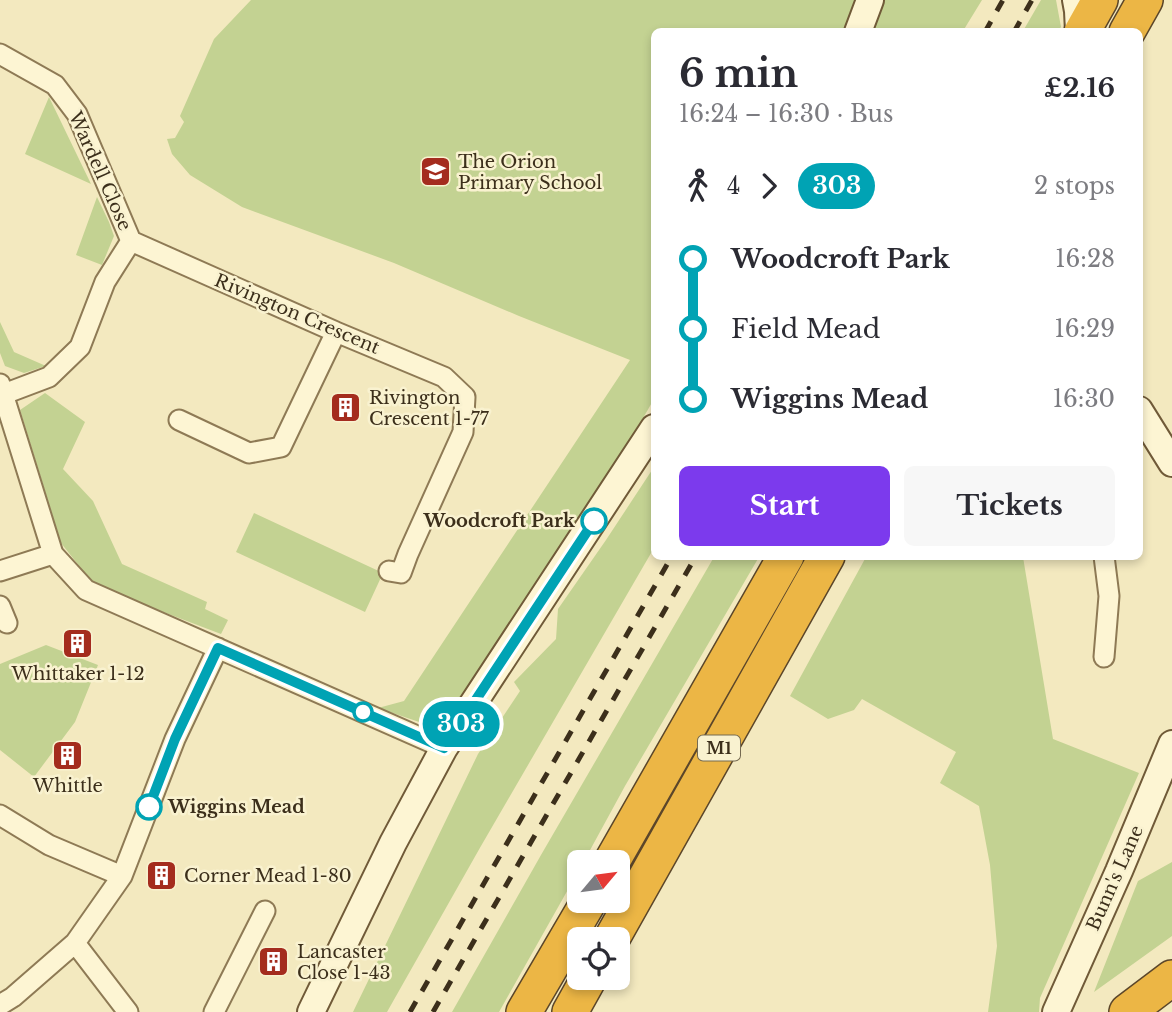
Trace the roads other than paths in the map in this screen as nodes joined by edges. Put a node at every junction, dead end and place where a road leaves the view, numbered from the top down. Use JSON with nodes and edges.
{"nodes":[{"id":1,"x":870,"y":0,"type":"edge"},
{"id":2,"x":1076,"y":0,"type":"edge"},
{"id":3,"x":1100,"y":0,"type":"edge"},
{"id":4,"x":1145,"y":0,"type":"edge"},
{"id":5,"x":860,"y":28,"type":"edge"},
{"id":6,"x":1081,"y":28,"type":"edge"},
{"id":7,"x":1083,"y":28,"type":"edge"},
{"id":8,"x":1129,"y":28,"type":"edge"},
{"id":9,"x":0,"y":54,"type":"edge"},
{"id":10,"x":131,"y":241,"type":"junction"},
{"id":11,"x":336,"y":332,"type":"junction"},
{"id":12,"x":2,"y":389,"type":"edge"},
{"id":13,"x":1143,"y":416,"type":"edge"},
{"id":14,"x":179,"y":420,"type":"dead end"},
{"id":15,"x":651,"y":433,"type":"edge"},
{"id":16,"x":1172,"y":463,"type":"edge"},
{"id":17,"x":53,"y":554,"type":"junction"},
{"id":18,"x":784,"y":560,"type":"edge"},
{"id":19,"x":825,"y":560,"type":"edge"},
{"id":20,"x":1104,"y":560,"type":"edge"},
{"id":21,"x":0,"y":571,"type":"edge"},
{"id":22,"x":389,"y":571,"type":"dead end"},
{"id":23,"x":218,"y":648,"type":"junction"},
{"id":24,"x":1104,"y":657,"type":"dead end"},
{"id":25,"x":1172,"y":744,"type":"edge"},
{"id":26,"x":444,"y":748,"type":"junction"},
{"id":27,"x":0,"y":815,"type":"edge"},
{"id":28,"x":618,"y":850,"type":"edge"},
{"id":29,"x":122,"y":876,"type":"junction"},
{"id":30,"x":265,"y":911,"type":"dead end"},
{"id":31,"x":581,"y":914,"type":"edge"},
{"id":32,"x":618,"y":927,"type":"edge"},
{"id":33,"x":75,"y":943,"type":"junction"},
{"id":34,"x":1172,"y":978,"type":"edge"},
{"id":35,"x":582,"y":990,"type":"edge"},
{"id":36,"x":0,"y":1005,"type":"edge"},
{"id":37,"x":128,"y":1012,"type":"edge"},
{"id":38,"x":214,"y":1012,"type":"edge"},
{"id":39,"x":311,"y":1012,"type":"edge"},
{"id":40,"x":524,"y":1012,"type":"edge"},
{"id":41,"x":570,"y":1012,"type":"edge"},
{"id":42,"x":1056,"y":1012,"type":"edge"},
{"id":43,"x":1127,"y":1012,"type":"edge"}],
"edges":[{"from":1,"to":5,"type":"street"},
{"from":2,"to":6,"type":"street"},
{"from":3,"to":7,"type":"highway"},
{"from":4,"to":8,"type":"highway"},
{"from":9,"to":10,"type":"street","name":"Wardell Close"},
{"from":10,"to":11,"type":"street","name":"Rivington Crescent"},
{"from":10,"to":12,"type":"street"},
{"from":11,"to":14,"type":"street"},
{"from":11,"to":22,"type":"street","name":"Rivington Crescent"},
{"from":12,"to":17,"type":"street"},
{"from":13,"to":16,"type":"street"},
{"from":15,"to":26,"type":"street"},
{"from":17,"to":21,"type":"street"},
{"from":17,"to":23,"type":"street"},
{"from":18,"to":28,"type":"highway","number":"M1"},
{"from":19,"to":32,"type":"highway","number":"M1"},
{"from":20,"to":24,"type":"street"},
{"from":23,"to":26,"type":"street"},
{"from":23,"to":29,"type":"street"},
{"from":25,"to":42,"type":"street","name":"Bunn's Lane"},
{"from":26,"to":39,"type":"street"},
{"from":27,"to":29,"type":"street"},
{"from":29,"to":33,"type":"street"},
{"from":30,"to":38,"type":"street"},
{"from":31,"to":40,"type":"highway"},
{"from":33,"to":36,"type":"street"},
{"from":33,"to":37,"type":"street"},
{"from":34,"to":43,"type":"highway"},
{"from":35,"to":41,"type":"highway"}]}
